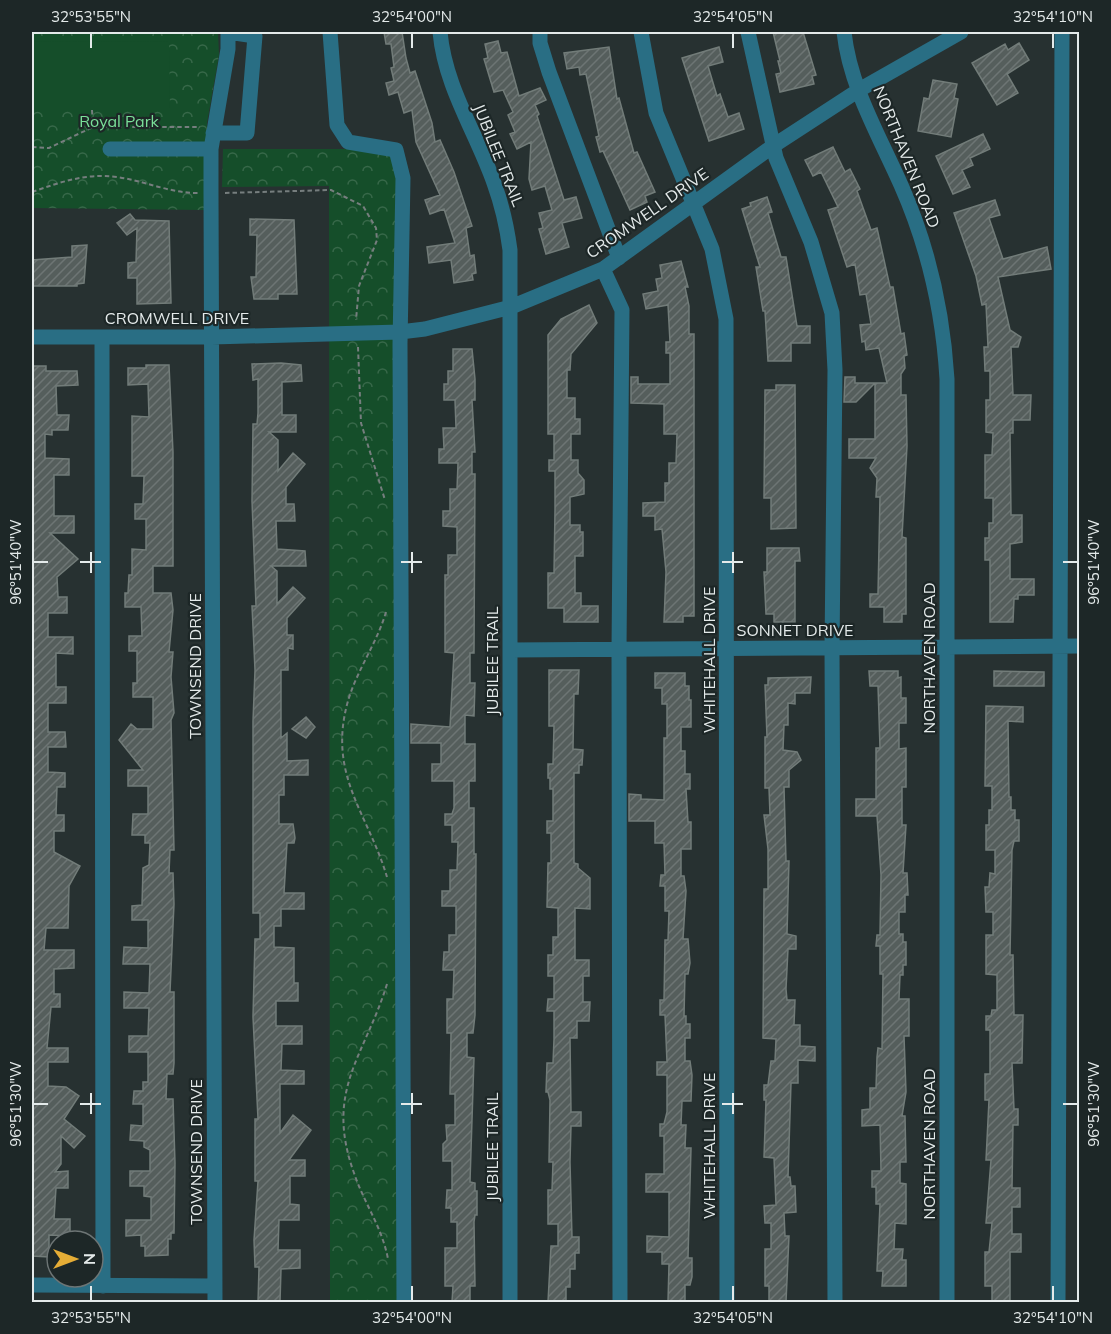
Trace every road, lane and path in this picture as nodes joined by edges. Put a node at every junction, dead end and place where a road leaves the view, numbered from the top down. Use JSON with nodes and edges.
{"nodes":[{"id":1,"x":228,"y":32,"type":"edge"},
{"id":2,"x":330,"y":32,"type":"edge"},
{"id":3,"x":440,"y":32,"type":"edge"},
{"id":4,"x":540,"y":32,"type":"edge"},
{"id":5,"x":641,"y":32,"type":"edge"},
{"id":6,"x":748,"y":32,"type":"edge"},
{"id":7,"x":844,"y":32,"type":"edge"},
{"id":8,"x":961,"y":32,"type":"edge"},
{"id":9,"x":1062,"y":32,"type":"edge"},
{"id":10,"x":859,"y":90,"type":"junction"},
{"id":11,"x":92,"y":110,"type":"dead end"},
{"id":12,"x":93,"y":127,"type":"dead end"},
{"id":13,"x":212,"y":141,"type":"junction"},
{"id":14,"x":772,"y":146,"type":"junction"},
{"id":15,"x":110,"y":148,"type":"dead end"},
{"id":16,"x":32,"y":192,"type":"edge"},
{"id":17,"x":211,"y":193,"type":"junction"},
{"id":18,"x":694,"y":202,"type":"junction"},
{"id":19,"x":619,"y":258,"type":"junction"},
{"id":20,"x":603,"y":269,"type":"junction"},
{"id":21,"x":511,"y":307,"type":"junction"},
{"id":22,"x":400,"y":332,"type":"junction"},
{"id":23,"x":357,"y":334,"type":"junction"},
{"id":24,"x":32,"y":337,"type":"edge"},
{"id":25,"x":102,"y":337,"type":"junction"},
{"id":26,"x":212,"y":337,"type":"junction"},
{"id":27,"x":388,"y":509,"type":"dead end"},
{"id":28,"x":388,"y":605,"type":"dead end"},
{"id":29,"x":1080,"y":646,"type":"edge"},
{"id":30,"x":1058,"y":647,"type":"junction"},
{"id":31,"x":727,"y":648,"type":"junction"},
{"id":32,"x":832,"y":648,"type":"junction"},
{"id":33,"x":947,"y":648,"type":"junction"},
{"id":34,"x":619,"y":649,"type":"junction"},
{"id":35,"x":510,"y":650,"type":"junction"},
{"id":36,"x":387,"y":878,"type":"dead end"},
{"id":37,"x":389,"y":977,"type":"dead end"},
{"id":38,"x":103,"y":1229,"type":"edge"},
{"id":39,"x":388,"y":1261,"type":"dead end"},
{"id":40,"x":105,"y":1286,"type":"edge"},
{"id":41,"x":215,"y":1286,"type":"junction"},
{"id":42,"x":215,"y":1302,"type":"edge"},
{"id":43,"x":404,"y":1302,"type":"edge"},
{"id":44,"x":510,"y":1302,"type":"edge"},
{"id":45,"x":620,"y":1302,"type":"edge"},
{"id":46,"x":727,"y":1302,"type":"edge"},
{"id":47,"x":835,"y":1302,"type":"edge"},
{"id":48,"x":947,"y":1302,"type":"edge"},
{"id":49,"x":1058,"y":1302,"type":"edge"}],
"edges":[{"from":1,"to":13,"type":"street","name":"TOWNSEND DRIVE"},
{"from":1,"to":13,"type":"street"},
{"from":2,"to":22,"type":"street"},
{"from":3,"to":21,"type":"street","name":"JUBILEE TRAIL"},
{"from":4,"to":19,"type":"street"},
{"from":5,"to":18,"type":"street","name":"WHITEHALL DRIVE"},
{"from":6,"to":14,"type":"street"},
{"from":7,"to":10,"type":"street","name":"NORTHAVEN ROAD"},
{"from":8,"to":10,"type":"street","name":"CROMWELL DRIVE"},
{"from":9,"to":30,"type":"street"},
{"from":10,"to":14,"type":"street","name":"CROMWELL DRIVE"},
{"from":10,"to":33,"type":"street","name":"NORTHAVEN ROAD"},
{"from":11,"to":12,"type":"path"},
{"from":13,"to":15,"type":"street"},
{"from":13,"to":17,"type":"street","name":"TOWNSEND DRIVE"},
{"from":14,"to":18,"type":"street","name":"CROMWELL DRIVE"},
{"from":14,"to":32,"type":"street"},
{"from":16,"to":17,"type":"path"},
{"from":17,"to":23,"type":"path"},
{"from":17,"to":26,"type":"street","name":"TOWNSEND DRIVE"},
{"from":18,"to":19,"type":"street","name":"CROMWELL DRIVE"},
{"from":18,"to":31,"type":"street","name":"WHITEHALL DRIVE"},
{"from":19,"to":20,"type":"street","name":"CROMWELL DRIVE"},
{"from":20,"to":21,"type":"street","name":"CROMWELL DRIVE"},
{"from":20,"to":34,"type":"street"},
{"from":21,"to":22,"type":"street","name":"CROMWELL DRIVE"},
{"from":21,"to":35,"type":"street","name":"JUBILEE TRAIL"},
{"from":22,"to":23,"type":"street","name":"CROMWELL DRIVE"},
{"from":22,"to":43,"type":"street"},
{"from":23,"to":26,"type":"street","name":"CROMWELL DRIVE"},
{"from":23,"to":27,"type":"path"},
{"from":24,"to":25,"type":"street","name":"CROMWELL DRIVE"},
{"from":25,"to":26,"type":"street","name":"CROMWELL DRIVE"},
{"from":25,"to":38,"type":"street"},
{"from":26,"to":41,"type":"street","name":"TOWNSEND DRIVE"},
{"from":28,"to":36,"type":"path"},
{"from":29,"to":30,"type":"street","name":"SONNET DRIVE"},
{"from":30,"to":33,"type":"street","name":"SONNET DRIVE"},
{"from":30,"to":49,"type":"street"},
{"from":31,"to":32,"type":"street","name":"SONNET DRIVE"},
{"from":31,"to":34,"type":"street","name":"SONNET DRIVE"},
{"from":31,"to":46,"type":"street","name":"WHITEHALL DRIVE"},
{"from":32,"to":33,"type":"street","name":"SONNET DRIVE"},
{"from":32,"to":47,"type":"street"},
{"from":33,"to":48,"type":"street","name":"NORTHAVEN ROAD"},
{"from":34,"to":35,"type":"street","name":"SONNET DRIVE"},
{"from":34,"to":45,"type":"street"},
{"from":35,"to":44,"type":"street","name":"JUBILEE TRAIL"},
{"from":37,"to":39,"type":"path"},
{"from":40,"to":41,"type":"street"},
{"from":41,"to":42,"type":"street","name":"TOWNSEND DRIVE"}]}
